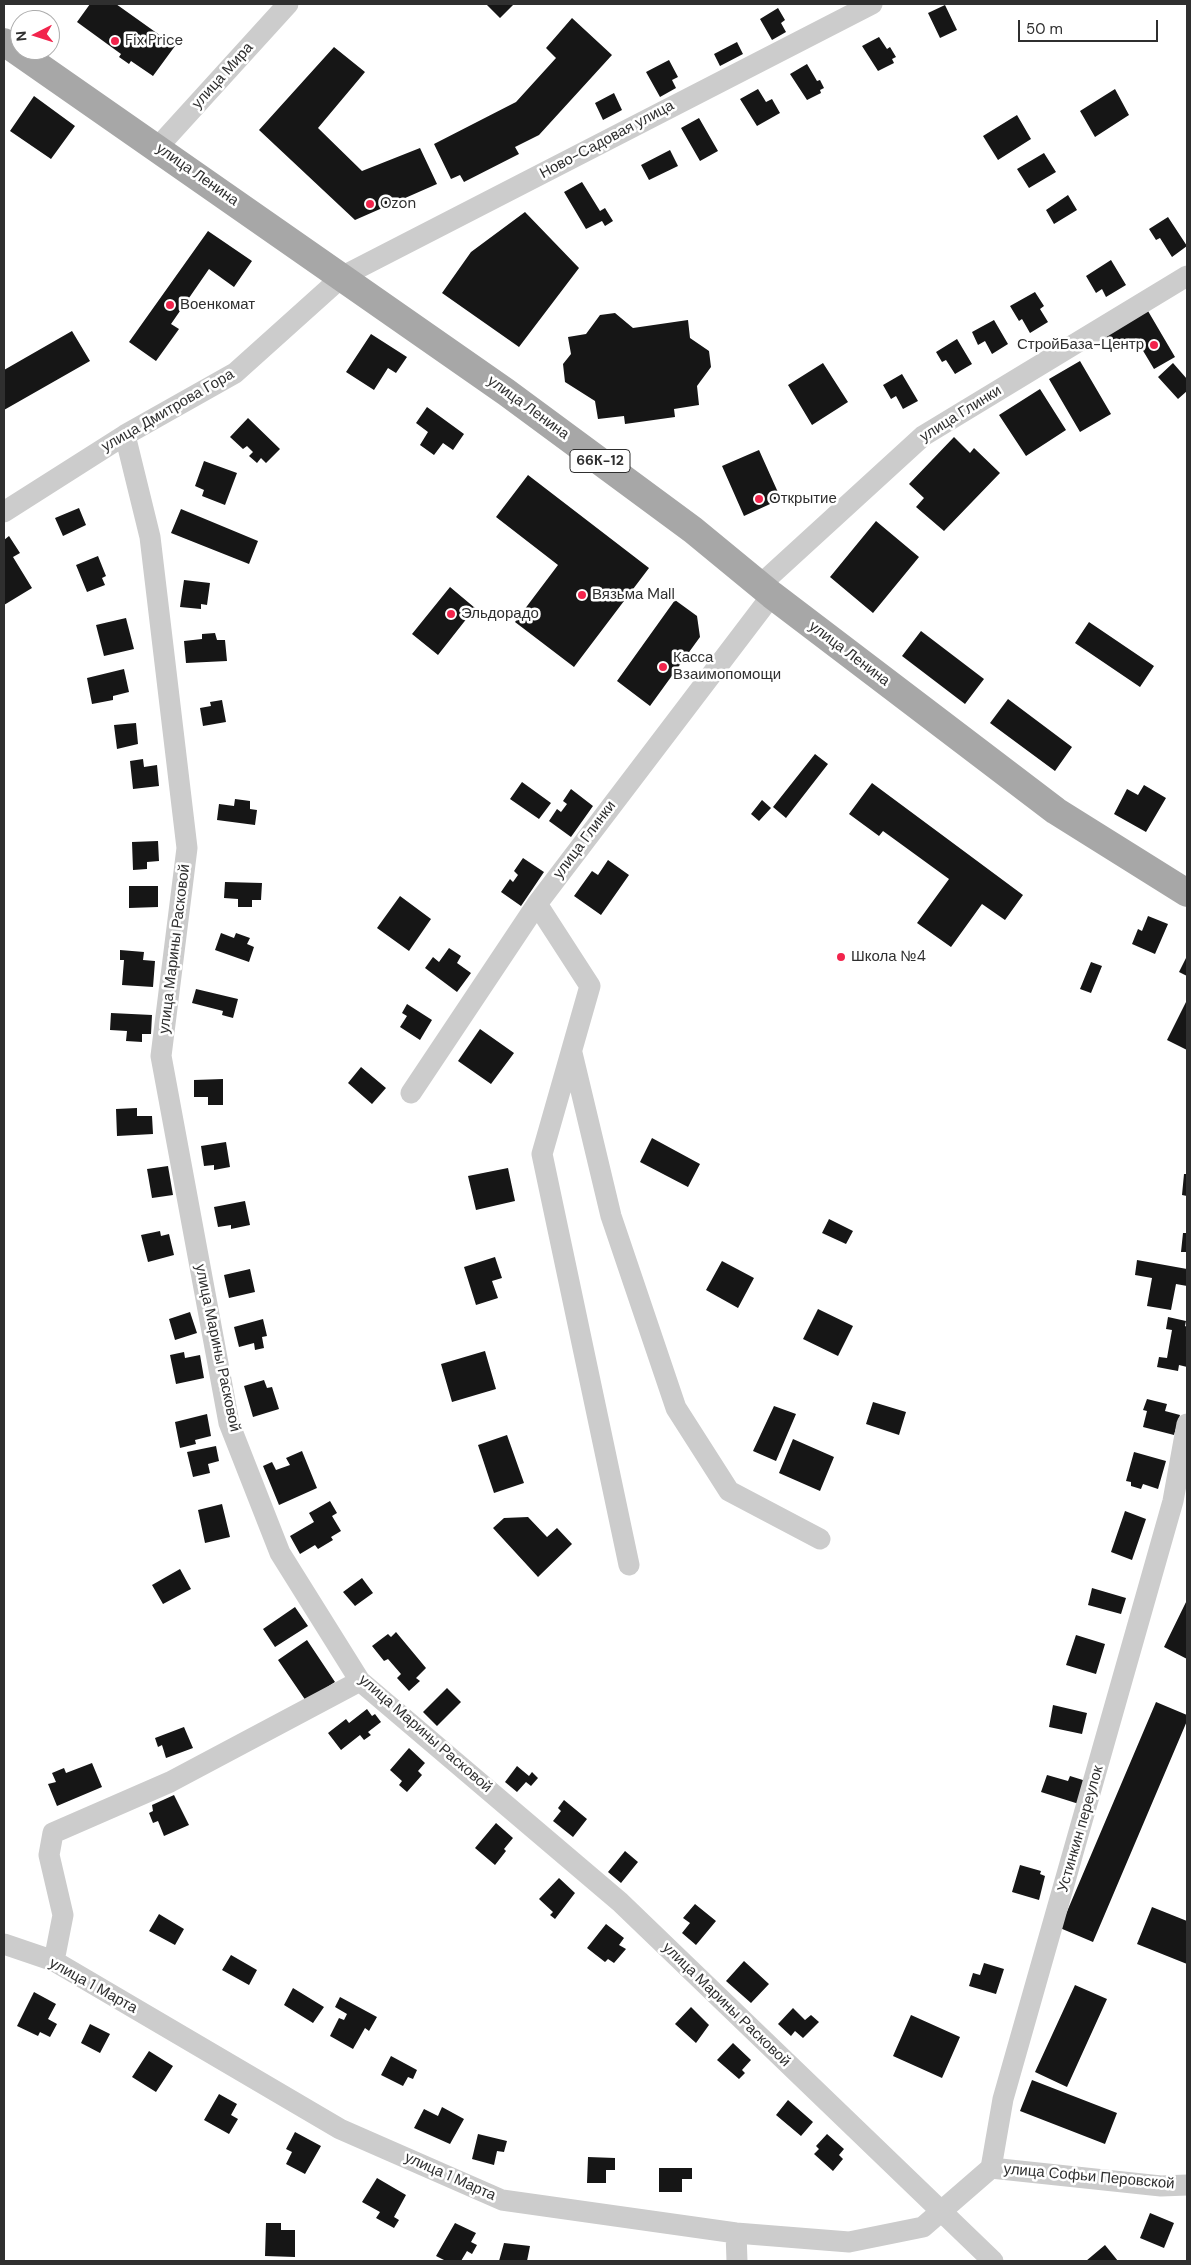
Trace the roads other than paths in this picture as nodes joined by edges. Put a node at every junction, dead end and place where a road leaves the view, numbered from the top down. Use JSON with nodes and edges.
{"nodes":[{"id":1,"x":288,"y":4,"type":"edge"},
{"id":2,"x":872,"y":4,"type":"edge"},
{"id":3,"x":4,"y":42,"type":"edge"},
{"id":4,"x":157,"y":148,"type":"junction"},
{"id":5,"x":343,"y":276,"type":"junction"},
{"id":6,"x":1187,"y":276,"type":"edge"},
{"id":7,"x":125,"y":435,"type":"junction"},
{"id":8,"x":4,"y":512,"type":"edge"},
{"id":9,"x":766,"y":590,"type":"junction"},
{"id":10,"x":1187,"y":893,"type":"edge"},
{"id":11,"x":536,"y":904,"type":"junction"},
{"id":12,"x":572,"y":1050,"type":"junction"},
{"id":13,"x":410,"y":1093,"type":"dead end"},
{"id":14,"x":1187,"y":1424,"type":"edge"},
{"id":15,"x":1180,"y":1500,"type":"edge"},
{"id":16,"x":820,"y":1540,"type":"dead end"},
{"id":17,"x":629,"y":1565,"type":"dead end"},
{"id":18,"x":360,"y":1681,"type":"junction"},
{"id":19,"x":4,"y":1944,"type":"edge"},
{"id":20,"x":54,"y":1961,"type":"junction"},
{"id":21,"x":991,"y":2168,"type":"junction"},
{"id":22,"x":1187,"y":2185,"type":"edge"},
{"id":23,"x":940,"y":2212,"type":"junction"},
{"id":24,"x":736,"y":2233,"type":"junction"},
{"id":25,"x":737,"y":2261,"type":"edge"},
{"id":26,"x":993,"y":2261,"type":"edge"}],
"edges":[{"from":1,"to":4,"type":"street","name":"улица Мира"},
{"from":2,"to":5,"type":"street","name":"Ново-Садовая улица"},
{"from":3,"to":4,"type":"main road","name":"улица Ленина","number":"66К-12"},
{"from":4,"to":5,"type":"main road","name":"улица Ленина","number":"66К-12"},
{"from":5,"to":7,"type":"street","name":"улица Дмитрова Гора"},
{"from":5,"to":9,"type":"main road","name":"улица Ленина","number":"66К-12"},
{"from":6,"to":9,"type":"street","name":"улица Глинки"},
{"from":7,"to":8,"type":"street","name":"улица Дмитрова Гора"},
{"from":7,"to":18,"type":"street","name":"улица Марины Расковой"},
{"from":9,"to":10,"type":"main road","name":"улица Ленина","number":"66К-12"},
{"from":9,"to":11,"type":"street","name":"улица Глинки"},
{"from":11,"to":12,"type":"street"},
{"from":11,"to":13,"type":"street","name":"улица Глинки"},
{"from":12,"to":16,"type":"street"},
{"from":12,"to":17,"type":"street"},
{"from":14,"to":15,"type":"street","name":"Устинкин переулок"},
{"from":15,"to":21,"type":"street","name":"Устинкин переулок"},
{"from":18,"to":20,"type":"street"},
{"from":18,"to":23,"type":"street","name":"улица Марины Расковой"},
{"from":19,"to":20,"type":"street","name":"улица 1 Марта"},
{"from":20,"to":24,"type":"street","name":"улица 1 Марта"},
{"from":21,"to":22,"type":"street","name":"улица Софьи Перовской"},
{"from":21,"to":23,"type":"street"},
{"from":23,"to":24,"type":"street","name":"улица 1 Марта"},
{"from":23,"to":26,"type":"street","name":"улица Марины Расковой"},
{"from":24,"to":25,"type":"street"}]}
